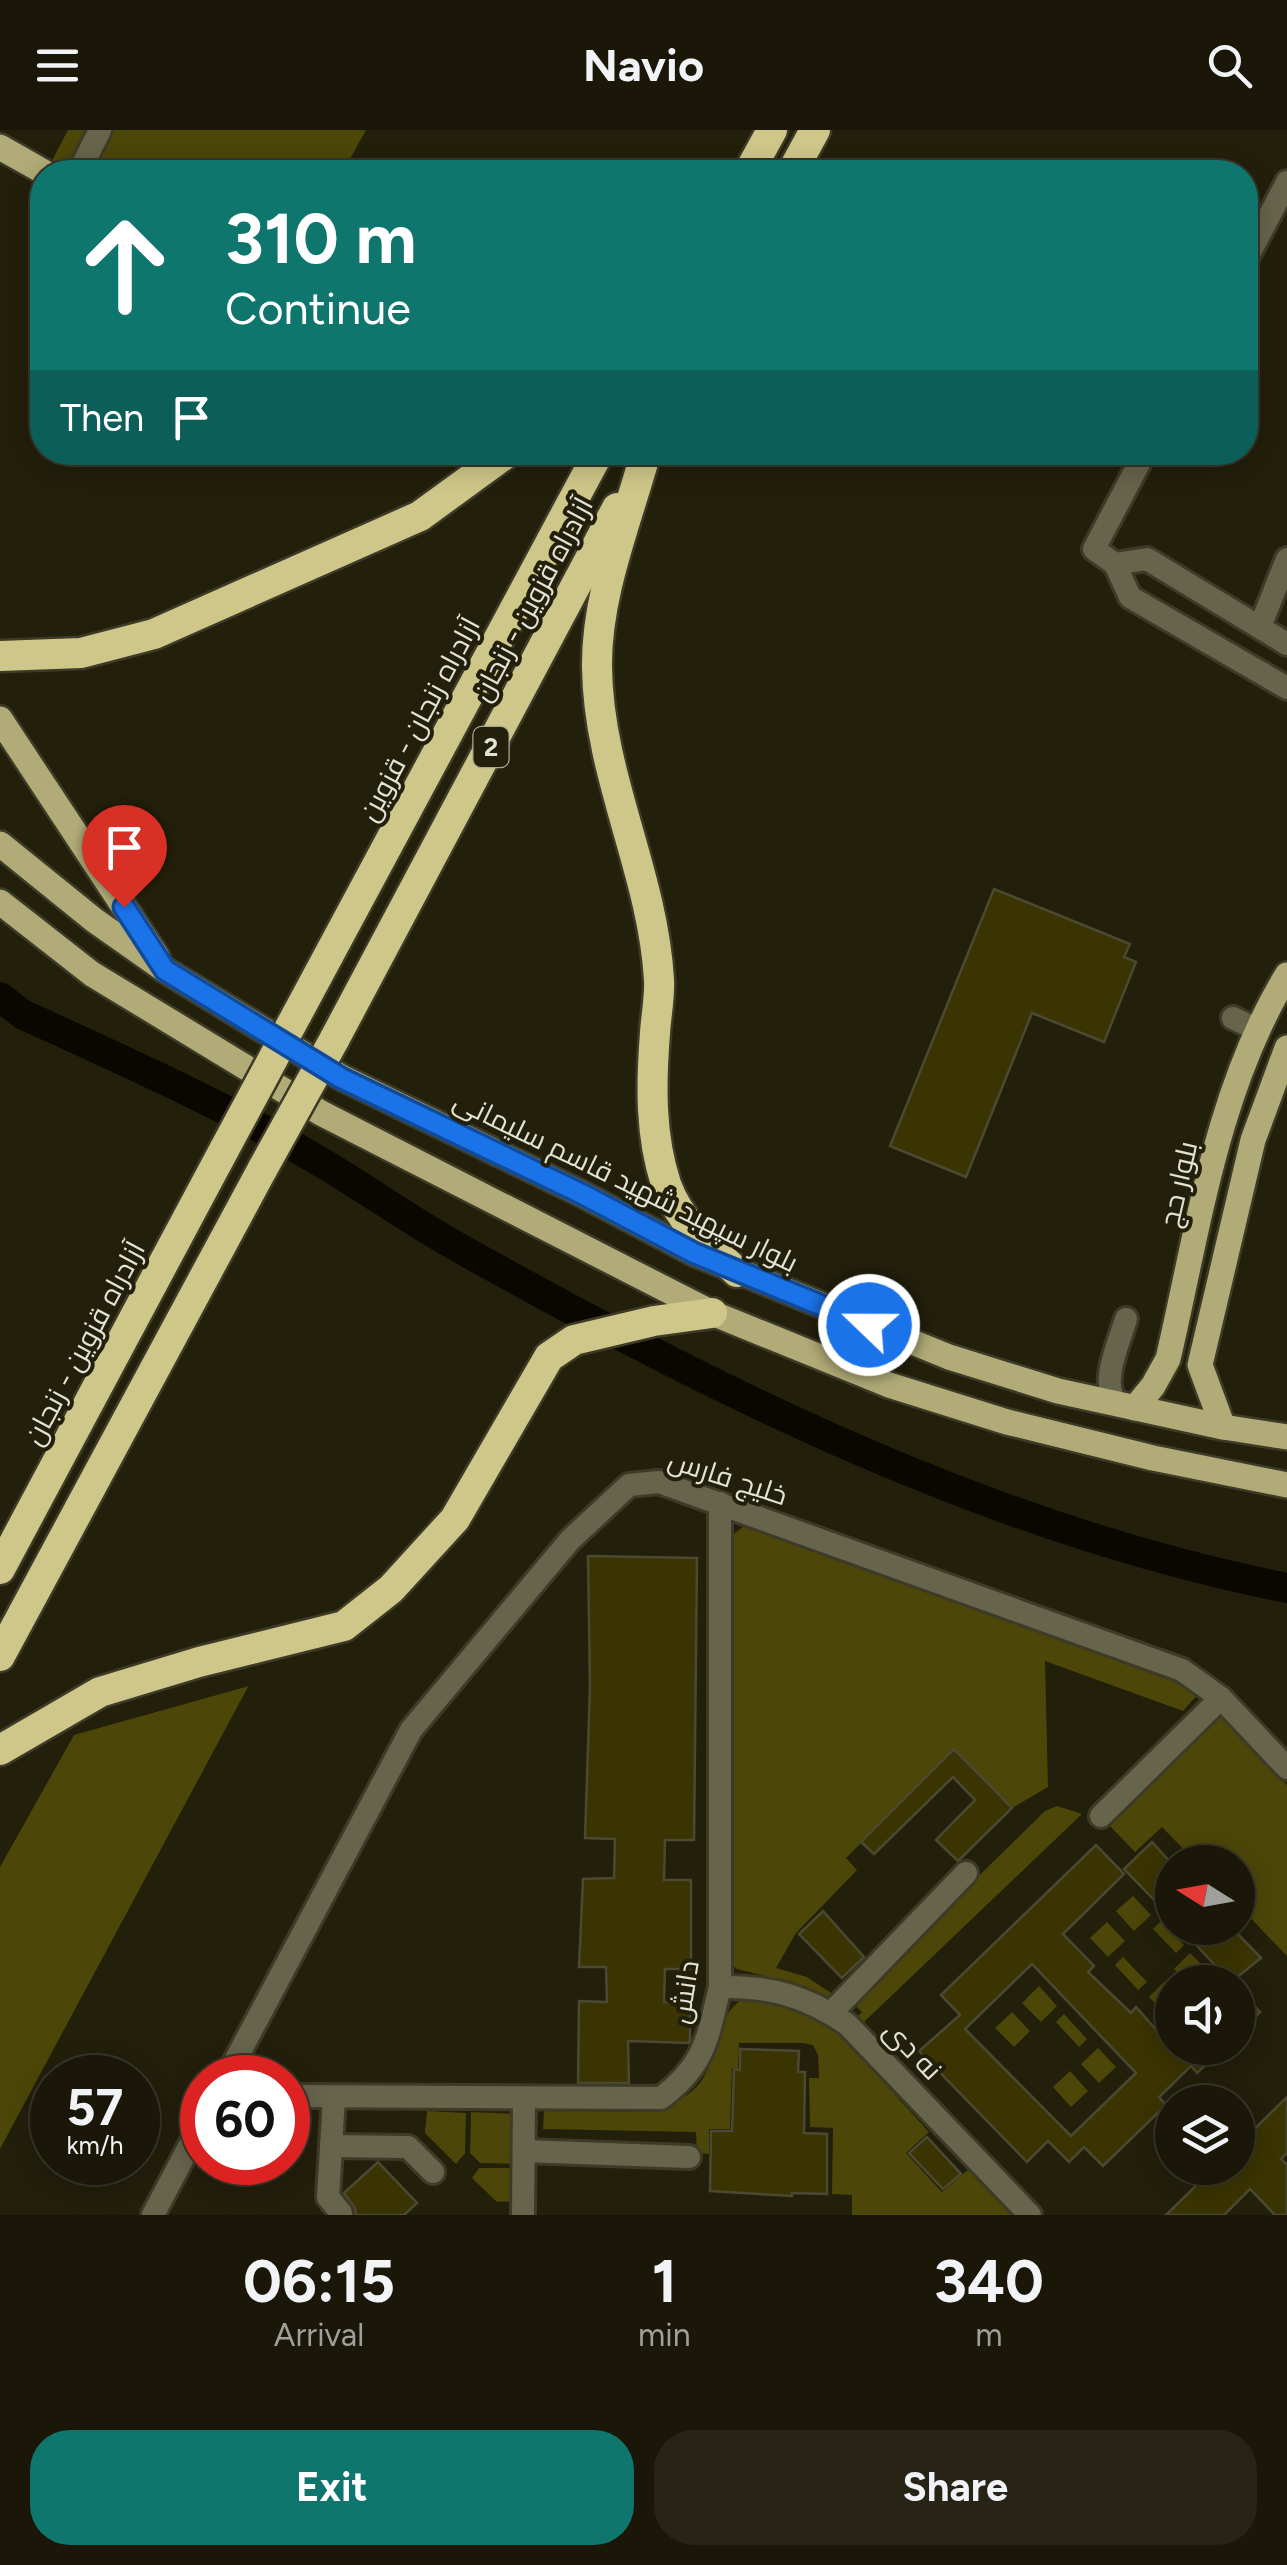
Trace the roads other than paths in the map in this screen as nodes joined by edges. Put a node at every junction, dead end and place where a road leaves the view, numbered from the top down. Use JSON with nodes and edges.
{"nodes":[{"id":1,"x":100,"y":130,"type":"edge"},
{"id":2,"x":772,"y":130,"type":"edge"},
{"id":3,"x":815,"y":130,"type":"edge"},
{"id":4,"x":0,"y":147,"type":"edge"},
{"id":5,"x":85,"y":160,"type":"edge"},
{"id":6,"x":756,"y":160,"type":"edge"},
{"id":7,"x":799,"y":160,"type":"edge"},
{"id":8,"x":30,"y":164,"type":"edge"},
{"id":9,"x":1287,"y":182,"type":"edge"},
{"id":10,"x":1258,"y":237,"type":"edge"},
{"id":11,"x":490,"y":465,"type":"edge"},
{"id":12,"x":592,"y":465,"type":"edge"},
{"id":13,"x":639,"y":465,"type":"edge"},
{"id":14,"x":642,"y":465,"type":"edge"},
{"id":15,"x":1137,"y":465,"type":"edge"},
{"id":16,"x":1287,"y":559,"type":"edge"},
{"id":17,"x":1115,"y":564,"type":"junction"},
{"id":18,"x":1260,"y":627,"type":"junction"},
{"id":19,"x":1287,"y":644,"type":"edge"},
{"id":20,"x":0,"y":656,"type":"edge"},
{"id":21,"x":1287,"y":688,"type":"edge"},
{"id":22,"x":0,"y":720,"type":"edge"},
{"id":23,"x":0,"y":844,"type":"edge"},
{"id":24,"x":0,"y":902,"type":"edge"},
{"id":25,"x":165,"y":970,"type":"junction"},
{"id":26,"x":1287,"y":975,"type":"edge"},
{"id":27,"x":1233,"y":1018,"type":"dead end"},
{"id":28,"x":1258,"y":1030,"type":"junction"},
{"id":29,"x":1287,"y":1048,"type":"edge"},
{"id":30,"x":225,"y":1148,"type":"joint"},
{"id":31,"x":737,"y":1272,"type":"junction"},
{"id":32,"x":712,"y":1314,"type":"junction"},
{"id":33,"x":1126,"y":1319,"type":"dead end"},
{"id":34,"x":1168,"y":1358,"type":"junction"},
{"id":35,"x":1200,"y":1365,"type":"junction"},
{"id":36,"x":1126,"y":1406,"type":"junction"},
{"id":37,"x":1222,"y":1427,"type":"junction"},
{"id":38,"x":1286,"y":1438,"type":"edge"},
{"id":39,"x":1283,"y":1481,"type":"edge"},
{"id":40,"x":720,"y":1504,"type":"junction"},
{"id":41,"x":0,"y":1569,"type":"edge"},
{"id":42,"x":0,"y":1656,"type":"edge"},
{"id":43,"x":1221,"y":1698,"type":"junction"},
{"id":44,"x":0,"y":1750,"type":"edge"},
{"id":45,"x":1283,"y":1756,"type":"edge"},
{"id":46,"x":1101,"y":1816,"type":"dead end"},
{"id":47,"x":966,"y":1873,"type":"dead end"},
{"id":48,"x":720,"y":1987,"type":"junction"},
{"id":49,"x":831,"y":2013,"type":"junction"},
{"id":50,"x":238,"y":2055,"type":"edge"},
{"id":51,"x":310,"y":2096,"type":"edge"},
{"id":52,"x":334,"y":2096,"type":"junction"},
{"id":53,"x":524,"y":2098,"type":"junction"},
{"id":54,"x":331,"y":2146,"type":"junction"},
{"id":55,"x":524,"y":2150,"type":"junction"},
{"id":56,"x":690,"y":2156,"type":"dead end"},
{"id":57,"x":180,"y":2164,"type":"edge"},
{"id":58,"x":433,"y":2172,"type":"dead end"},
{"id":59,"x":340,"y":2213,"type":"edge"},
{"id":60,"x":153,"y":2215,"type":"edge"},
{"id":61,"x":523,"y":2215,"type":"edge"},
{"id":62,"x":1030,"y":2215,"type":"edge"}],
"edges":[{"from":1,"to":5,"type":"street"},
{"from":2,"to":6,"type":"highway"},
{"from":3,"to":7,"type":"highway"},
{"from":4,"to":8,"type":"main road"},
{"from":9,"to":10,"type":"street"},
{"from":11,"to":20,"type":"highway"},
{"from":12,"to":30,"type":"highway","name":"آزادراه زنجان - قزوین","number":"2","bridge":true},
{"from":13,"to":42,"type":"highway","name":"آزادراه قزوین - زنجان","number":"2","bridge":true},
{"from":14,"to":31,"type":"highway"},
{"from":15,"to":17,"type":"street"},
{"from":16,"to":18,"type":"street"},
{"from":17,"to":18,"type":"street"},
{"from":17,"to":21,"type":"street"},
{"from":18,"to":19,"type":"street"},
{"from":22,"to":25,"type":"main road"},
{"from":23,"to":25,"type":"main road","name":"بلوار سپهبد شهید قاسم سلیمانی"},
{"from":24,"to":32,"type":"main road"},
{"from":25,"to":31,"type":"main road","name":"بلوار سپهبد شهید قاسم سلیمانی"},
{"from":26,"to":28,"type":"main road","name":"بلوار حج"},
{"from":27,"to":28,"type":"street"},
{"from":28,"to":34,"type":"main road","name":"بلوار حج"},
{"from":29,"to":35,"type":"main road"},
{"from":30,"to":41,"type":"highway","name":"آزادراه قزوین - زنجان","number":"2"},
{"from":31,"to":36,"type":"main road","name":"بلوار سپهبد شهید قاسم سلیمانی"},
{"from":32,"to":39,"type":"main road"},
{"from":32,"to":44,"type":"highway"},
{"from":33,"to":36,"type":"street"},
{"from":34,"to":35,"type":"main road"},
{"from":34,"to":36,"type":"main road","name":"بلوار حج"},
{"from":35,"to":37,"type":"main road"},
{"from":36,"to":37,"type":"main road","name":"بلوار سپهبد شهید قاسم سلیمانی"},
{"from":37,"to":38,"type":"main road","name":"بلوار سپهبد شهید قاسم سلیمانی"},
{"from":40,"to":43,"type":"street","name":"خلیج فارس"},
{"from":40,"to":48,"type":"street","name":"دانش"},
{"from":40,"to":50,"type":"street","name":"خلیج فارس"},
{"from":43,"to":45,"type":"street","name":"خلیج فارس"},
{"from":43,"to":46,"type":"street"},
{"from":47,"to":49,"type":"street"},
{"from":48,"to":49,"type":"street","name":"نه دی"},
{"from":48,"to":53,"type":"street","name":"دانش"},
{"from":49,"to":62,"type":"street","name":"نه دی"},
{"from":51,"to":52,"type":"street","name":"دانش"},
{"from":52,"to":53,"type":"street","name":"دانش"},
{"from":52,"to":54,"type":"street"},
{"from":53,"to":55,"type":"street"},
{"from":54,"to":58,"type":"street"},
{"from":54,"to":59,"type":"street"},
{"from":55,"to":56,"type":"street"},
{"from":55,"to":61,"type":"street"},
{"from":57,"to":60,"type":"street"}]}
